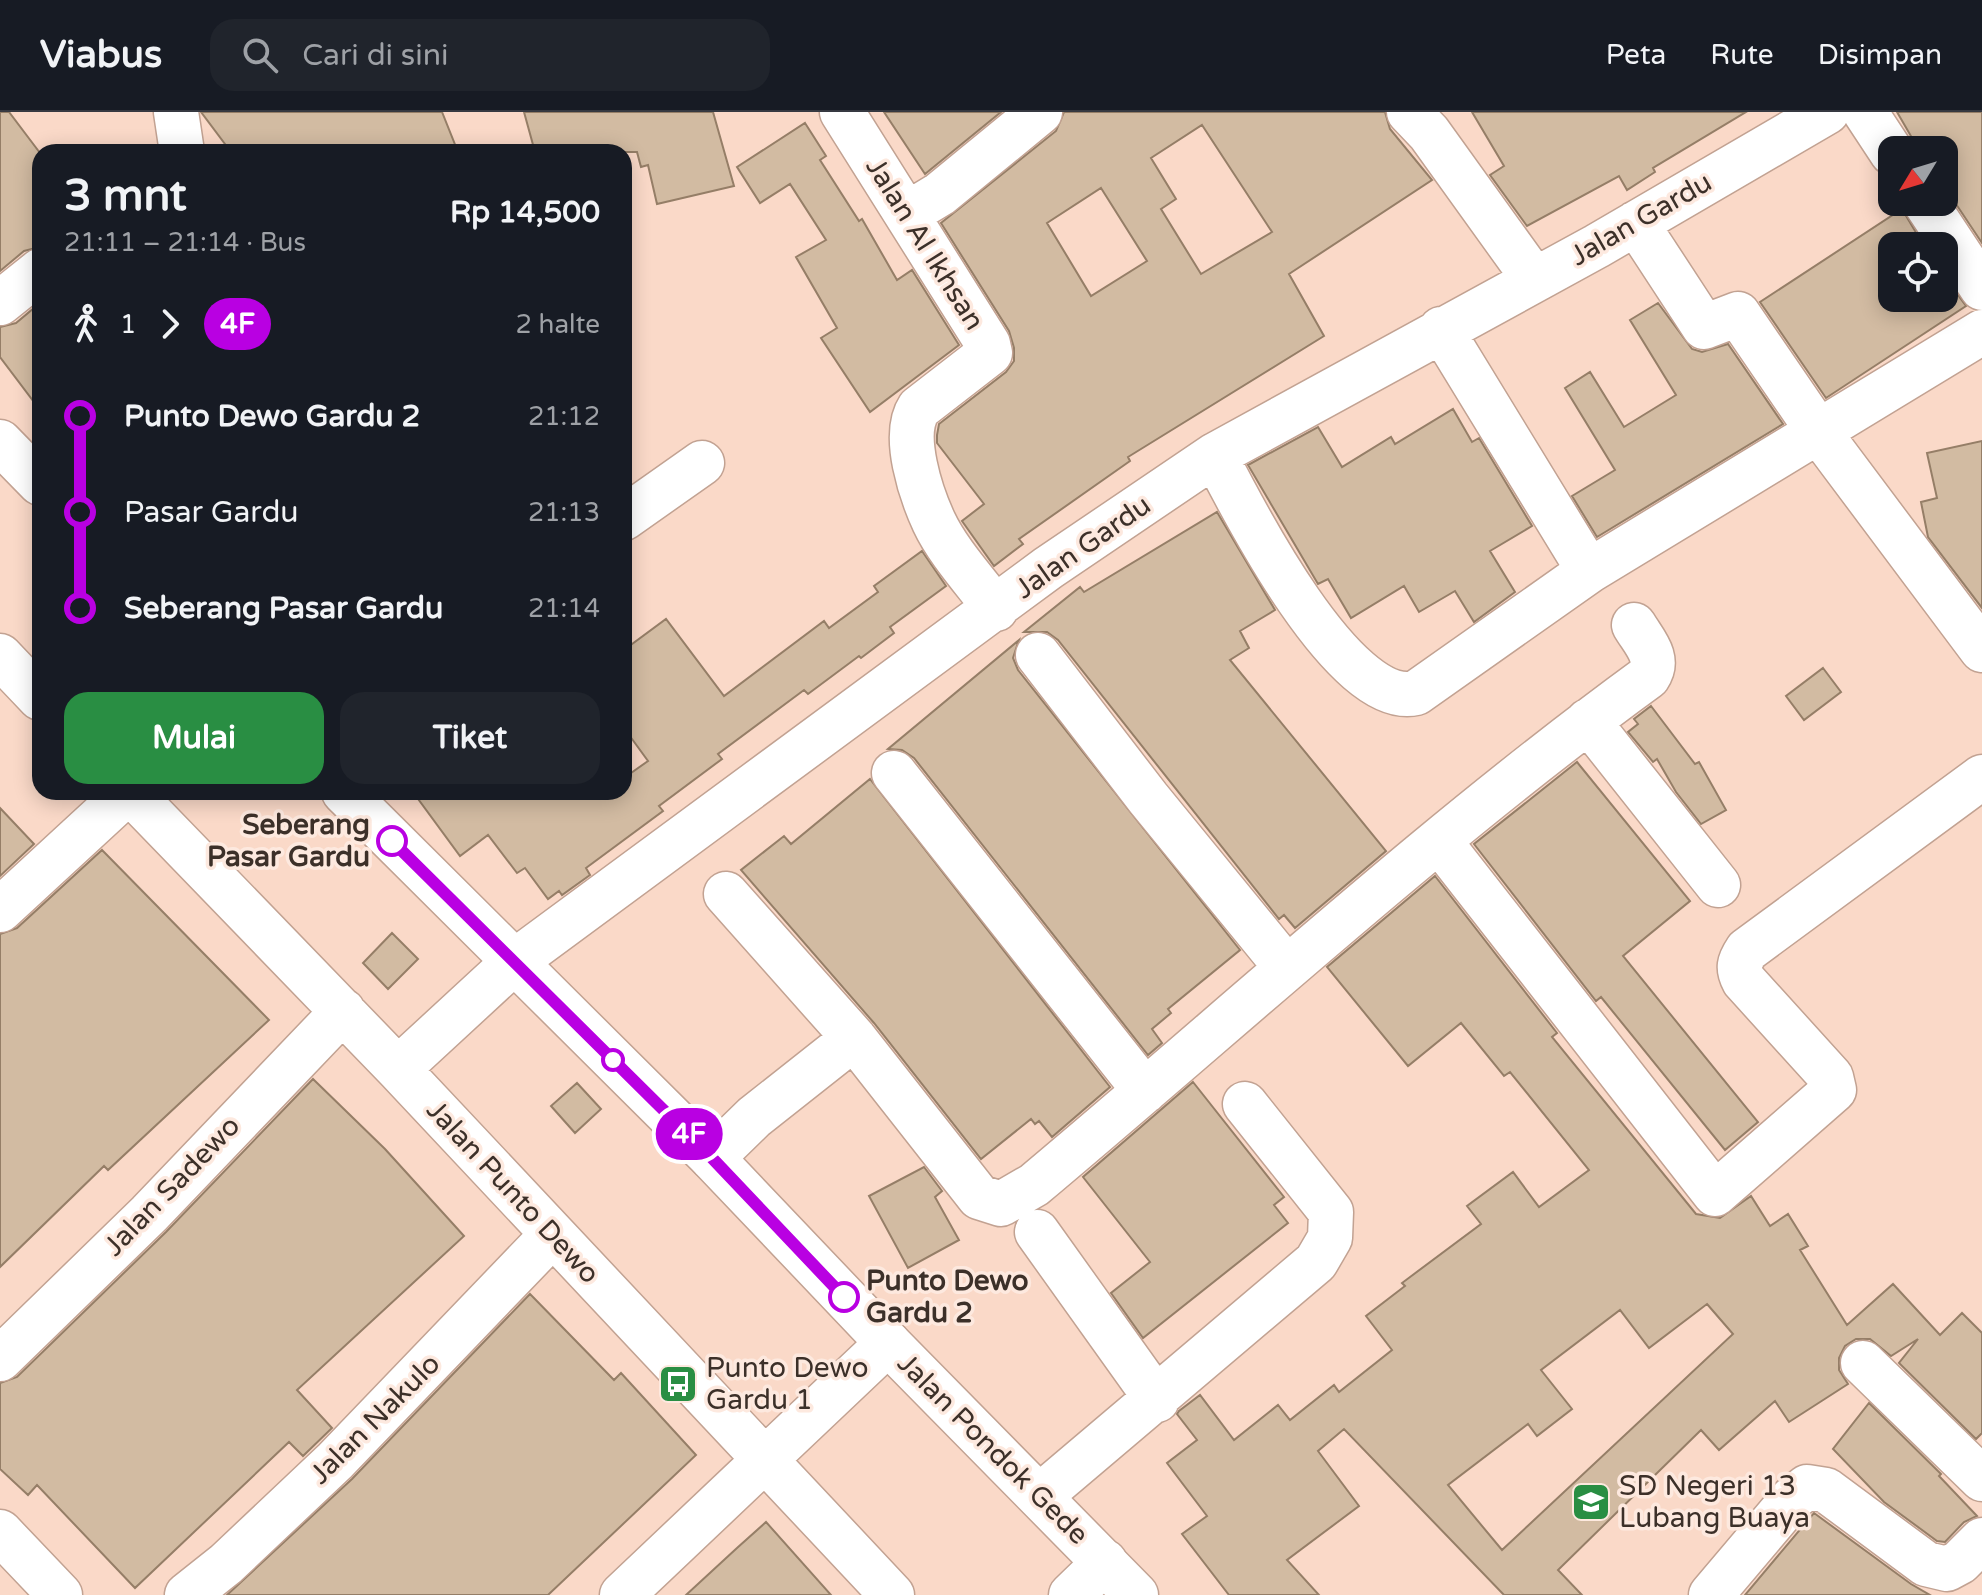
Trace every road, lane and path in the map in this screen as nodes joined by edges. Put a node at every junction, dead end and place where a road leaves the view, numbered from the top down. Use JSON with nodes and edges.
{"nodes":[{"id":1,"x":176,"y":112,"type":"edge"},
{"id":2,"x":842,"y":112,"type":"edge"},
{"id":3,"x":1040,"y":112,"type":"edge"},
{"id":4,"x":1409,"y":112,"type":"edge"},
{"id":5,"x":1827,"y":112,"type":"edge"},
{"id":6,"x":1865,"y":112,"type":"edge"},
{"id":7,"x":1881,"y":136,"type":"edge"},
{"id":8,"x":181,"y":144,"type":"edge"},
{"id":9,"x":907,"y":214,"type":"junction"},
{"id":10,"x":1934,"y":216,"type":"edge"},
{"id":11,"x":1636,"y":223,"type":"junction"},
{"id":12,"x":32,"y":277,"type":"edge"},
{"id":13,"x":1534,"y":279,"type":"junction"},
{"id":14,"x":1982,"y":288,"type":"edge"},
{"id":15,"x":0,"y":303,"type":"edge"},
{"id":16,"x":1441,"y":329,"type":"junction"},
{"id":17,"x":1982,"y":332,"type":"edge"},
{"id":18,"x":1818,"y":431,"type":"junction"},
{"id":19,"x":0,"y":442,"type":"edge"},
{"id":20,"x":1215,"y":455,"type":"junction"},
{"id":21,"x":702,"y":463,"type":"dead end"},
{"id":22,"x":32,"y":475,"type":"edge"},
{"id":23,"x":632,"y":512,"type":"edge"},
{"id":24,"x":1589,"y":571,"type":"junction"},
{"id":25,"x":996,"y":609,"type":"junction"},
{"id":26,"x":1634,"y":625,"type":"dead end"},
{"id":27,"x":1982,"y":650,"type":"edge"},
{"id":28,"x":1038,"y":655,"type":"dead end"},
{"id":29,"x":0,"y":656,"type":"edge"},
{"id":30,"x":32,"y":690,"type":"edge"},
{"id":31,"x":1588,"y":721,"type":"junction"},
{"id":32,"x":894,"y":773,"type":"dead end"},
{"id":33,"x":1982,"y":777,"type":"edge"},
{"id":34,"x":120,"y":800,"type":"edge"},
{"id":35,"x":137,"y":800,"type":"edge"},
{"id":36,"x":352,"y":800,"type":"edge"},
{"id":37,"x":1440,"y":842,"type":"junction"},
{"id":38,"x":1718,"y":885,"type":"dead end"},
{"id":39,"x":726,"y":894,"type":"dead end"},
{"id":40,"x":0,"y":910,"type":"edge"},
{"id":41,"x":514,"y":962,"type":"junction"},
{"id":42,"x":1286,"y":967,"type":"junction"},
{"id":43,"x":343,"y":1011,"type":"junction"},
{"id":44,"x":854,"y":1038,"type":"junction"},
{"id":45,"x":398,"y":1069,"type":"junction"},
{"id":46,"x":1145,"y":1091,"type":"junction"},
{"id":47,"x":1245,"y":1104,"type":"dead end"},
{"id":48,"x":712,"y":1158,"type":"junction"},
{"id":49,"x":1037,"y":1232,"type":"dead end"},
{"id":50,"x":553,"y":1234,"type":"junction"},
{"id":51,"x":888,"y":1343,"type":"junction"},
{"id":52,"x":0,"y":1359,"type":"edge"},
{"id":53,"x":1863,"y":1363,"type":"dead end"},
{"id":54,"x":1157,"y":1400,"type":"junction"},
{"id":55,"x":763,"y":1461,"type":"junction"},
{"id":56,"x":1982,"y":1479,"type":"edge"},
{"id":57,"x":1041,"y":1495,"type":"junction"},
{"id":58,"x":0,"y":1532,"type":"edge"},
{"id":59,"x":1982,"y":1540,"type":"edge"},
{"id":60,"x":1105,"y":1562,"type":"junction"},
{"id":61,"x":60,"y":1595,"type":"edge"},
{"id":62,"x":187,"y":1595,"type":"edge"},
{"id":63,"x":622,"y":1595,"type":"edge"},
{"id":64,"x":892,"y":1595,"type":"edge"},
{"id":65,"x":1071,"y":1595,"type":"edge"},
{"id":66,"x":1136,"y":1595,"type":"edge"},
{"id":67,"x":1711,"y":1595,"type":"edge"}],
"edges":[{"from":1,"to":8,"type":"street"},
{"from":2,"to":9,"type":"street","name":"Jalan Al Ikhsan"},
{"from":3,"to":9,"type":"street"},
{"from":4,"to":13,"type":"street"},
{"from":5,"to":11,"type":"street","name":"Jalan Gardu"},
{"from":6,"to":7,"type":"street"},
{"from":9,"to":25,"type":"street","name":"Jalan Al Ikhsan"},
{"from":10,"to":14,"type":"street"},
{"from":11,"to":13,"type":"street","name":"Jalan Gardu"},
{"from":11,"to":18,"type":"street"},
{"from":12,"to":15,"type":"street"},
{"from":13,"to":16,"type":"street","name":"Jalan Gardu"},
{"from":16,"to":20,"type":"street","name":"Jalan Gardu"},
{"from":16,"to":24,"type":"street"},
{"from":17,"to":18,"type":"street"},
{"from":18,"to":24,"type":"street"},
{"from":18,"to":27,"type":"street"},
{"from":19,"to":22,"type":"street"},
{"from":20,"to":24,"type":"street"},
{"from":20,"to":25,"type":"street","name":"Jalan Gardu"},
{"from":21,"to":23,"type":"street"},
{"from":25,"to":41,"type":"street","name":"Jalan Gardu"},
{"from":26,"to":31,"type":"street"},
{"from":28,"to":42,"type":"street"},
{"from":29,"to":30,"type":"street"},
{"from":31,"to":37,"type":"street"},
{"from":31,"to":38,"type":"street"},
{"from":32,"to":46,"type":"street"},
{"from":33,"to":37,"type":"street"},
{"from":34,"to":40,"type":"street"},
{"from":35,"to":43,"type":"street","name":"Jalan Punto Dewo"},
{"from":36,"to":41,"type":"street","name":"Jalan Pondok Gede"},
{"from":37,"to":42,"type":"street"},
{"from":39,"to":44,"type":"street"},
{"from":41,"to":45,"type":"street","name":"Jalan Gardu"},
{"from":41,"to":48,"type":"street","name":"Jalan Pondok Gede"},
{"from":42,"to":46,"type":"street"},
{"from":43,"to":45,"type":"street","name":"Jalan Punto Dewo"},
{"from":43,"to":52,"type":"street","name":"Jalan Sadewo"},
{"from":44,"to":46,"type":"street"},
{"from":44,"to":48,"type":"street"},
{"from":45,"to":50,"type":"street","name":"Jalan Punto Dewo"},
{"from":47,"to":54,"type":"street"},
{"from":48,"to":51,"type":"street","name":"Jalan Pondok Gede"},
{"from":49,"to":54,"type":"street"},
{"from":50,"to":55,"type":"street","name":"Jalan Punto Dewo"},
{"from":50,"to":62,"type":"street","name":"Jalan Nakulo"},
{"from":51,"to":55,"type":"street"},
{"from":51,"to":57,"type":"street","name":"Jalan Pondok Gede"},
{"from":53,"to":56,"type":"street"},
{"from":54,"to":57,"type":"street"},
{"from":55,"to":63,"type":"street"},
{"from":55,"to":64,"type":"street","name":"Jalan Punto Dewo"},
{"from":57,"to":60,"type":"street","name":"Jalan Pondok Gede"},
{"from":58,"to":61,"type":"street"},
{"from":59,"to":67,"type":"street"},
{"from":60,"to":65,"type":"street"},
{"from":60,"to":66,"type":"street","name":"Jalan Pondok Gede"}]}
